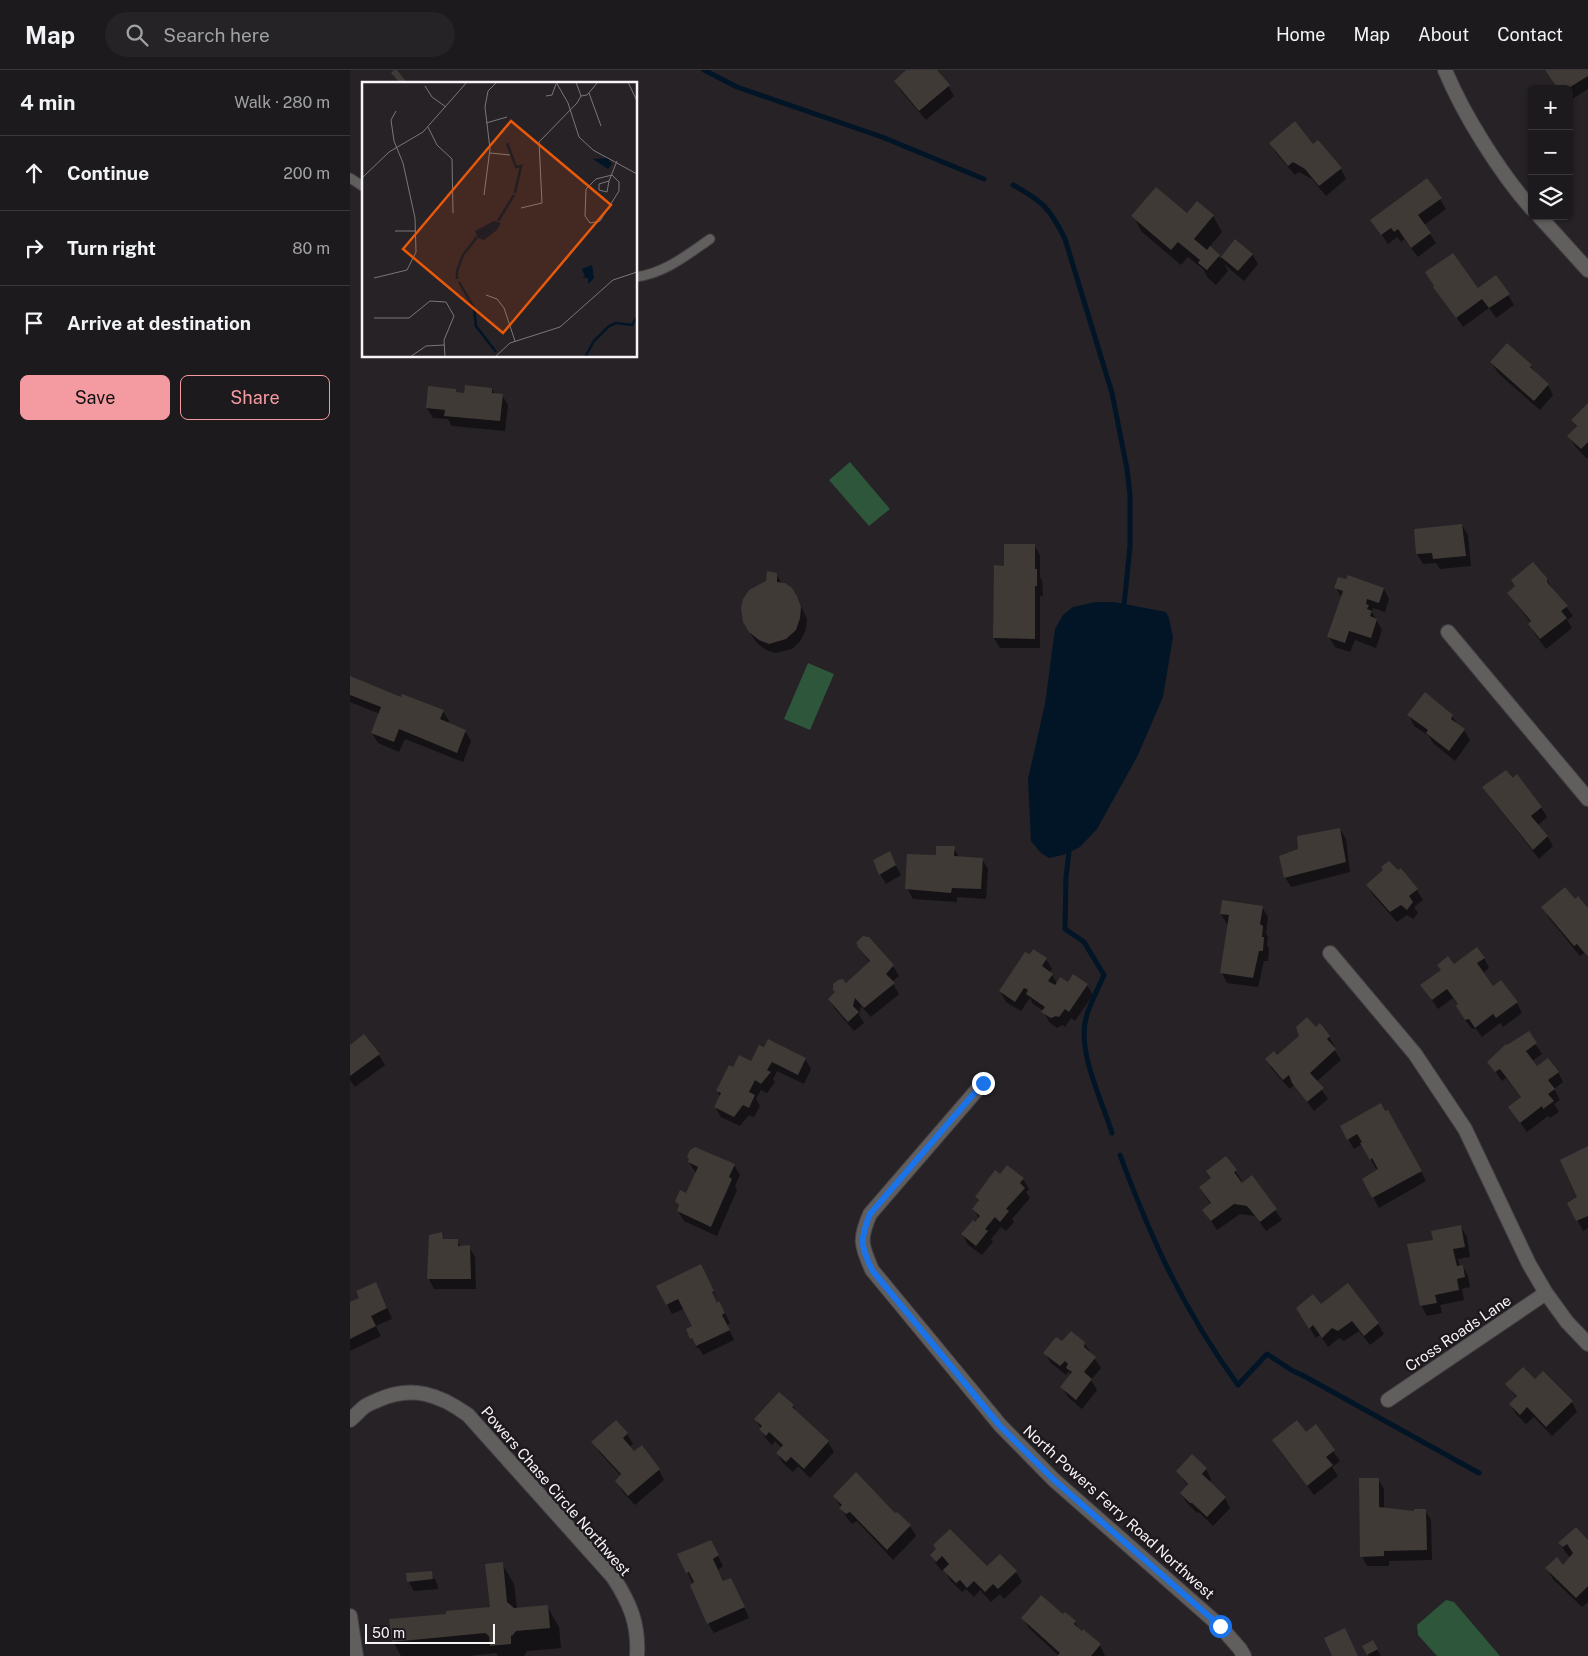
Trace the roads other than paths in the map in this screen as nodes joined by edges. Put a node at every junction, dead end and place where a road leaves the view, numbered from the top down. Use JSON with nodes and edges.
{"nodes":[{"id":1,"x":1445,"y":70,"type":"edge"},
{"id":2,"x":350,"y":178,"type":"edge"},
{"id":3,"x":362,"y":186,"type":"edge"},
{"id":4,"x":1528,"y":204,"type":"edge"},
{"id":5,"x":1543,"y":220,"type":"edge"},
{"id":6,"x":710,"y":239,"type":"dead end"},
{"id":7,"x":1588,"y":270,"type":"edge"},
{"id":8,"x":638,"y":277,"type":"edge"},
{"id":9,"x":1448,"y":632,"type":"dead end"},
{"id":10,"x":1588,"y":799,"type":"edge"},
{"id":11,"x":1330,"y":953,"type":"dead end"},
{"id":12,"x":983,"y":1083,"type":"dead end"},
{"id":13,"x":1546,"y":1293,"type":"junction"},
{"id":14,"x":1588,"y":1344,"type":"edge"},
{"id":15,"x":1388,"y":1400,"type":"dead end"},
{"id":16,"x":350,"y":1420,"type":"edge"},
{"id":17,"x":350,"y":1616,"type":"edge"},
{"id":18,"x":356,"y":1656,"type":"edge"},
{"id":19,"x":637,"y":1656,"type":"edge"},
{"id":20,"x":1244,"y":1656,"type":"edge"}],
"edges":[{"from":1,"to":4,"type":"street"},
{"from":2,"to":3,"type":"lane"},
{"from":5,"to":7,"type":"street"},
{"from":6,"to":8,"type":"lane"},
{"from":9,"to":10,"type":"street"},
{"from":11,"to":13,"type":"street"},
{"from":12,"to":20,"type":"street","name":"North Powers Ferry Road Northwest"},
{"from":13,"to":14,"type":"street"},
{"from":13,"to":15,"type":"street","name":"Cross Roads Lane"},
{"from":16,"to":19,"type":"street","name":"Powers Chase Circle Northwest"},
{"from":17,"to":18,"type":"street"}]}
